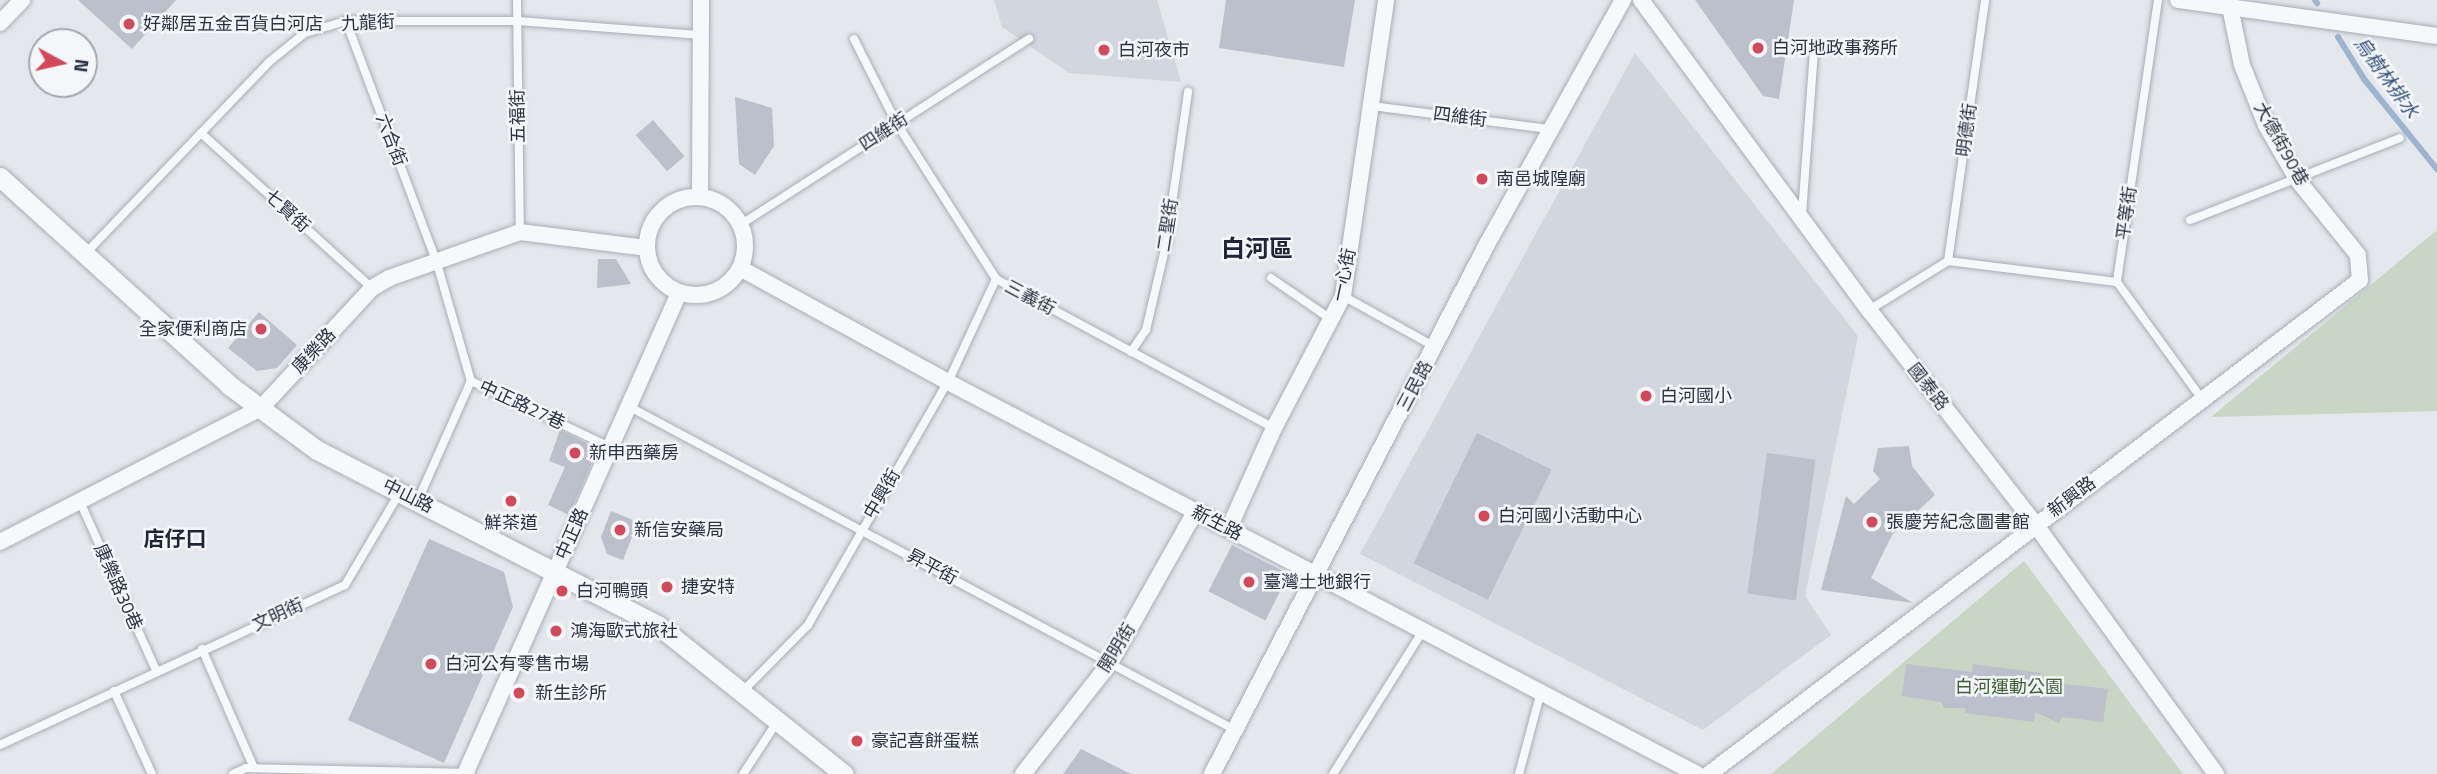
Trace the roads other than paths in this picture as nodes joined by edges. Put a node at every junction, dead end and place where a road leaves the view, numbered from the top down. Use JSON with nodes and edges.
{"nodes":[{"id":1,"x":22,"y":0,"type":"edge"},
{"id":2,"x":517,"y":0,"type":"edge"},
{"id":3,"x":701,"y":0,"type":"edge"},
{"id":4,"x":1386,"y":0,"type":"edge"},
{"id":5,"x":1623,"y":0,"type":"edge"},
{"id":6,"x":1640,"y":0,"type":"edge"},
{"id":7,"x":1985,"y":0,"type":"edge"},
{"id":8,"x":2158,"y":0,"type":"edge"},
{"id":9,"x":2178,"y":0,"type":"edge"},
{"id":10,"x":2230,"y":7,"type":"junction"},
{"id":11,"x":346,"y":21,"type":"junction"},
{"id":12,"x":518,"y":21,"type":"junction"},
{"id":13,"x":0,"y":23,"type":"edge"},
{"id":14,"x":701,"y":35,"type":"junction"},
{"id":15,"x":2437,"y":36,"type":"edge"},
{"id":16,"x":854,"y":39,"type":"dead end"},
{"id":17,"x":1028,"y":39,"type":"dead end"},
{"id":18,"x":1814,"y":49,"type":"dead end"},
{"id":19,"x":1188,"y":92,"type":"dead end"},
{"id":20,"x":1371,"y":106,"type":"junction"},
{"id":21,"x":897,"y":124,"type":"junction"},
{"id":22,"x":1549,"y":129,"type":"junction"},
{"id":23,"x":201,"y":133,"type":"junction"},
{"id":24,"x":2400,"y":138,"type":"dead end"},
{"id":25,"x":0,"y":177,"type":"edge"},
{"id":26,"x":2297,"y":179,"type":"junction"},
{"id":27,"x":700,"y":197,"type":"junction"},
{"id":28,"x":1801,"y":218,"type":"junction"},
{"id":29,"x":2190,"y":220,"type":"dead end"},
{"id":30,"x":740,"y":225,"type":"junction"},
{"id":31,"x":520,"y":232,"type":"junction"},
{"id":32,"x":646,"y":248,"type":"junction"},
{"id":33,"x":85,"y":254,"type":"junction"},
{"id":34,"x":436,"y":260,"type":"junction"},
{"id":35,"x":1948,"y":261,"type":"junction"},
{"id":36,"x":2361,"y":267,"type":"joint"},
{"id":37,"x":740,"y":268,"type":"junction"},
{"id":38,"x":1270,"y":278,"type":"dead end"},
{"id":39,"x":996,"y":279,"type":"junction"},
{"id":40,"x":2117,"y":282,"type":"junction"},
{"id":41,"x":372,"y":288,"type":"junction"},
{"id":42,"x":679,"y":293,"type":"junction"},
{"id":43,"x":1343,"y":296,"type":"junction"},
{"id":44,"x":1869,"y":310,"type":"junction"},
{"id":45,"x":1332,"y":320,"type":"junction"},
{"id":46,"x":1435,"y":347,"type":"junction"},
{"id":47,"x":1131,"y":352,"type":"junction"},
{"id":48,"x":471,"y":381,"type":"junction"},
{"id":49,"x":948,"y":382,"type":"junction"},
{"id":50,"x":2202,"y":399,"type":"junction"},
{"id":51,"x":628,"y":406,"type":"junction"},
{"id":52,"x":261,"y":408,"type":"junction"},
{"id":53,"x":1274,"y":428,"type":"junction"},
{"id":54,"x":611,"y":447,"type":"junction"},
{"id":55,"x":409,"y":496,"type":"junction"},
{"id":56,"x":81,"y":504,"type":"junction"},
{"id":57,"x":1195,"y":512,"type":"junction"},
{"id":58,"x":2035,"y":524,"type":"junction"},
{"id":59,"x":1229,"y":528,"type":"junction"},
{"id":60,"x":862,"y":529,"type":"junction"},
{"id":61,"x":2,"y":536,"type":"edge"},
{"id":62,"x":556,"y":570,"type":"junction"},
{"id":63,"x":1315,"y":575,"type":"junction"},
{"id":64,"x":1422,"y":632,"type":"junction"},
{"id":65,"x":202,"y":649,"type":"junction"},
{"id":66,"x":1110,"y":663,"type":"junction"},
{"id":67,"x":156,"y":670,"type":"junction"},
{"id":68,"x":114,"y":691,"type":"junction"},
{"id":69,"x":742,"y":692,"type":"junction"},
{"id":70,"x":1540,"y":695,"type":"junction"},
{"id":71,"x":778,"y":720,"type":"junction"},
{"id":72,"x":1235,"y":730,"type":"junction"},
{"id":73,"x":0,"y":745,"type":"edge"},
{"id":74,"x":254,"y":768,"type":"junction"},
{"id":75,"x":466,"y":773,"type":"edge"},
{"id":76,"x":152,"y":774,"type":"edge"},
{"id":77,"x":233,"y":774,"type":"edge"},
{"id":78,"x":743,"y":774,"type":"edge"},
{"id":79,"x":844,"y":774,"type":"edge"},
{"id":80,"x":1023,"y":774,"type":"edge"},
{"id":81,"x":1212,"y":774,"type":"edge"},
{"id":82,"x":1333,"y":774,"type":"edge"},
{"id":83,"x":1519,"y":774,"type":"edge"},
{"id":84,"x":1697,"y":774,"type":"edge"},
{"id":85,"x":1709,"y":774,"type":"edge"},
{"id":86,"x":2216,"y":774,"type":"edge"}],
"edges":[{"from":1,"to":13,"type":"street"},
{"from":2,"to":12,"type":"lane","name":"五福街"},
{"from":3,"to":14,"type":"street"},
{"from":4,"to":20,"type":"street","name":"一心街"},
{"from":5,"to":22,"type":"street","name":"三民路"},
{"from":6,"to":28,"type":"street","name":"國泰路"},
{"from":7,"to":35,"type":"lane","name":"明德街"},
{"from":8,"to":40,"type":"lane","name":"平等街"},
{"from":9,"to":10,"type":"street"},
{"from":10,"to":15,"type":"street"},
{"from":10,"to":26,"type":"street","name":"大德街90巷"},
{"from":11,"to":12,"type":"lane","name":"九龍街"},
{"from":11,"to":23,"type":"lane","name":"九龍街"},
{"from":11,"to":34,"type":"lane","name":"六合街"},
{"from":12,"to":14,"type":"lane","name":"九龍街"},
{"from":12,"to":31,"type":"lane","name":"五福街"},
{"from":14,"to":27,"type":"street"},
{"from":16,"to":21,"type":"lane","name":"三義街"},
{"from":17,"to":21,"type":"lane","name":"四維街"},
{"from":18,"to":28,"type":"lane"},
{"from":19,"to":47,"type":"lane","name":"二聖街"},
{"from":20,"to":22,"type":"lane","name":"四維街"},
{"from":20,"to":43,"type":"street","name":"一心街"},
{"from":21,"to":30,"type":"lane","name":"四維街"},
{"from":21,"to":39,"type":"lane","name":"三義街"},
{"from":22,"to":46,"type":"street","name":"三民路"},
{"from":23,"to":33,"type":"lane","name":"九龍街"},
{"from":23,"to":41,"type":"lane","name":"七賢街"},
{"from":24,"to":26,"type":"lane"},
{"from":25,"to":33,"type":"street","name":"中山路"},
{"from":26,"to":29,"type":"lane"},
{"from":26,"to":36,"type":"street","name":"大德街90巷"},
{"from":27,"to":30,"type":"street"},
{"from":27,"to":32,"type":"street"},
{"from":28,"to":44,"type":"street","name":"國泰路"},
{"from":30,"to":37,"type":"street"},
{"from":31,"to":32,"type":"street","name":"康樂路"},
{"from":31,"to":34,"type":"street","name":"康樂路"},
{"from":32,"to":42,"type":"street"},
{"from":33,"to":52,"type":"street","name":"中山路"},
{"from":34,"to":41,"type":"street","name":"康樂路"},
{"from":34,"to":48,"type":"lane","name":"中正路27巷"},
{"from":35,"to":40,"type":"lane"},
{"from":35,"to":44,"type":"lane"},
{"from":36,"to":50,"type":"street","name":"新興路"},
{"from":37,"to":42,"type":"street"},
{"from":37,"to":49,"type":"street","name":"新生路"},
{"from":38,"to":45,"type":"lane"},
{"from":39,"to":47,"type":"lane","name":"三義街"},
{"from":39,"to":49,"type":"lane","name":"中興街"},
{"from":40,"to":50,"type":"lane"},
{"from":41,"to":52,"type":"street","name":"康樂路"},
{"from":42,"to":51,"type":"street","name":"中正路"},
{"from":43,"to":45,"type":"street","name":"一心街"},
{"from":43,"to":46,"type":"lane"},
{"from":44,"to":58,"type":"street","name":"國泰路"},
{"from":45,"to":53,"type":"street","name":"一心街"},
{"from":46,"to":63,"type":"street","name":"三民路"},
{"from":47,"to":53,"type":"lane","name":"三義街"},
{"from":48,"to":54,"type":"lane","name":"中正路27巷"},
{"from":48,"to":55,"type":"lane","name":"文明街"},
{"from":49,"to":57,"type":"street","name":"新生路"},
{"from":49,"to":60,"type":"lane","name":"中興街"},
{"from":50,"to":58,"type":"street","name":"新興路"},
{"from":51,"to":54,"type":"street","name":"中正路"},
{"from":51,"to":60,"type":"lane","name":"昇平街"},
{"from":52,"to":55,"type":"street","name":"中山路"},
{"from":52,"to":56,"type":"street","name":"康樂路"},
{"from":53,"to":59,"type":"street","name":"一心街"},
{"from":54,"to":62,"type":"street","name":"中正路"},
{"from":55,"to":62,"type":"street","name":"中山路"},
{"from":55,"to":65,"type":"lane","name":"文明街"},
{"from":56,"to":61,"type":"street","name":"康樂路"},
{"from":56,"to":67,"type":"lane","name":"康樂路30巷"},
{"from":57,"to":59,"type":"street","name":"新生路"},
{"from":57,"to":66,"type":"street","name":"開明街"},
{"from":58,"to":85,"type":"street","name":"新興路"},
{"from":58,"to":86,"type":"street","name":"國泰路"},
{"from":59,"to":63,"type":"street","name":"新生路"},
{"from":60,"to":66,"type":"lane","name":"昇平街"},
{"from":60,"to":69,"type":"lane","name":"中興街"},
{"from":62,"to":69,"type":"street","name":"中山路"},
{"from":62,"to":75,"type":"street","name":"中正路"},
{"from":63,"to":64,"type":"street","name":"新生路"},
{"from":63,"to":72,"type":"street","name":"三民路"},
{"from":64,"to":70,"type":"street","name":"新生路"},
{"from":64,"to":82,"type":"lane"},
{"from":65,"to":67,"type":"lane","name":"文明街"},
{"from":65,"to":74,"type":"lane"},
{"from":66,"to":72,"type":"lane","name":"昇平街"},
{"from":66,"to":80,"type":"street","name":"開明街"},
{"from":67,"to":68,"type":"lane","name":"文明街"},
{"from":68,"to":73,"type":"lane","name":"文明街"},
{"from":68,"to":76,"type":"lane"},
{"from":69,"to":71,"type":"street","name":"中山路"},
{"from":70,"to":83,"type":"lane"},
{"from":70,"to":84,"type":"street","name":"新生路"},
{"from":71,"to":78,"type":"lane"},
{"from":71,"to":79,"type":"street","name":"中山路"},
{"from":72,"to":81,"type":"street","name":"三民路"},
{"from":74,"to":75,"type":"lane"},
{"from":74,"to":77,"type":"lane"}]}
